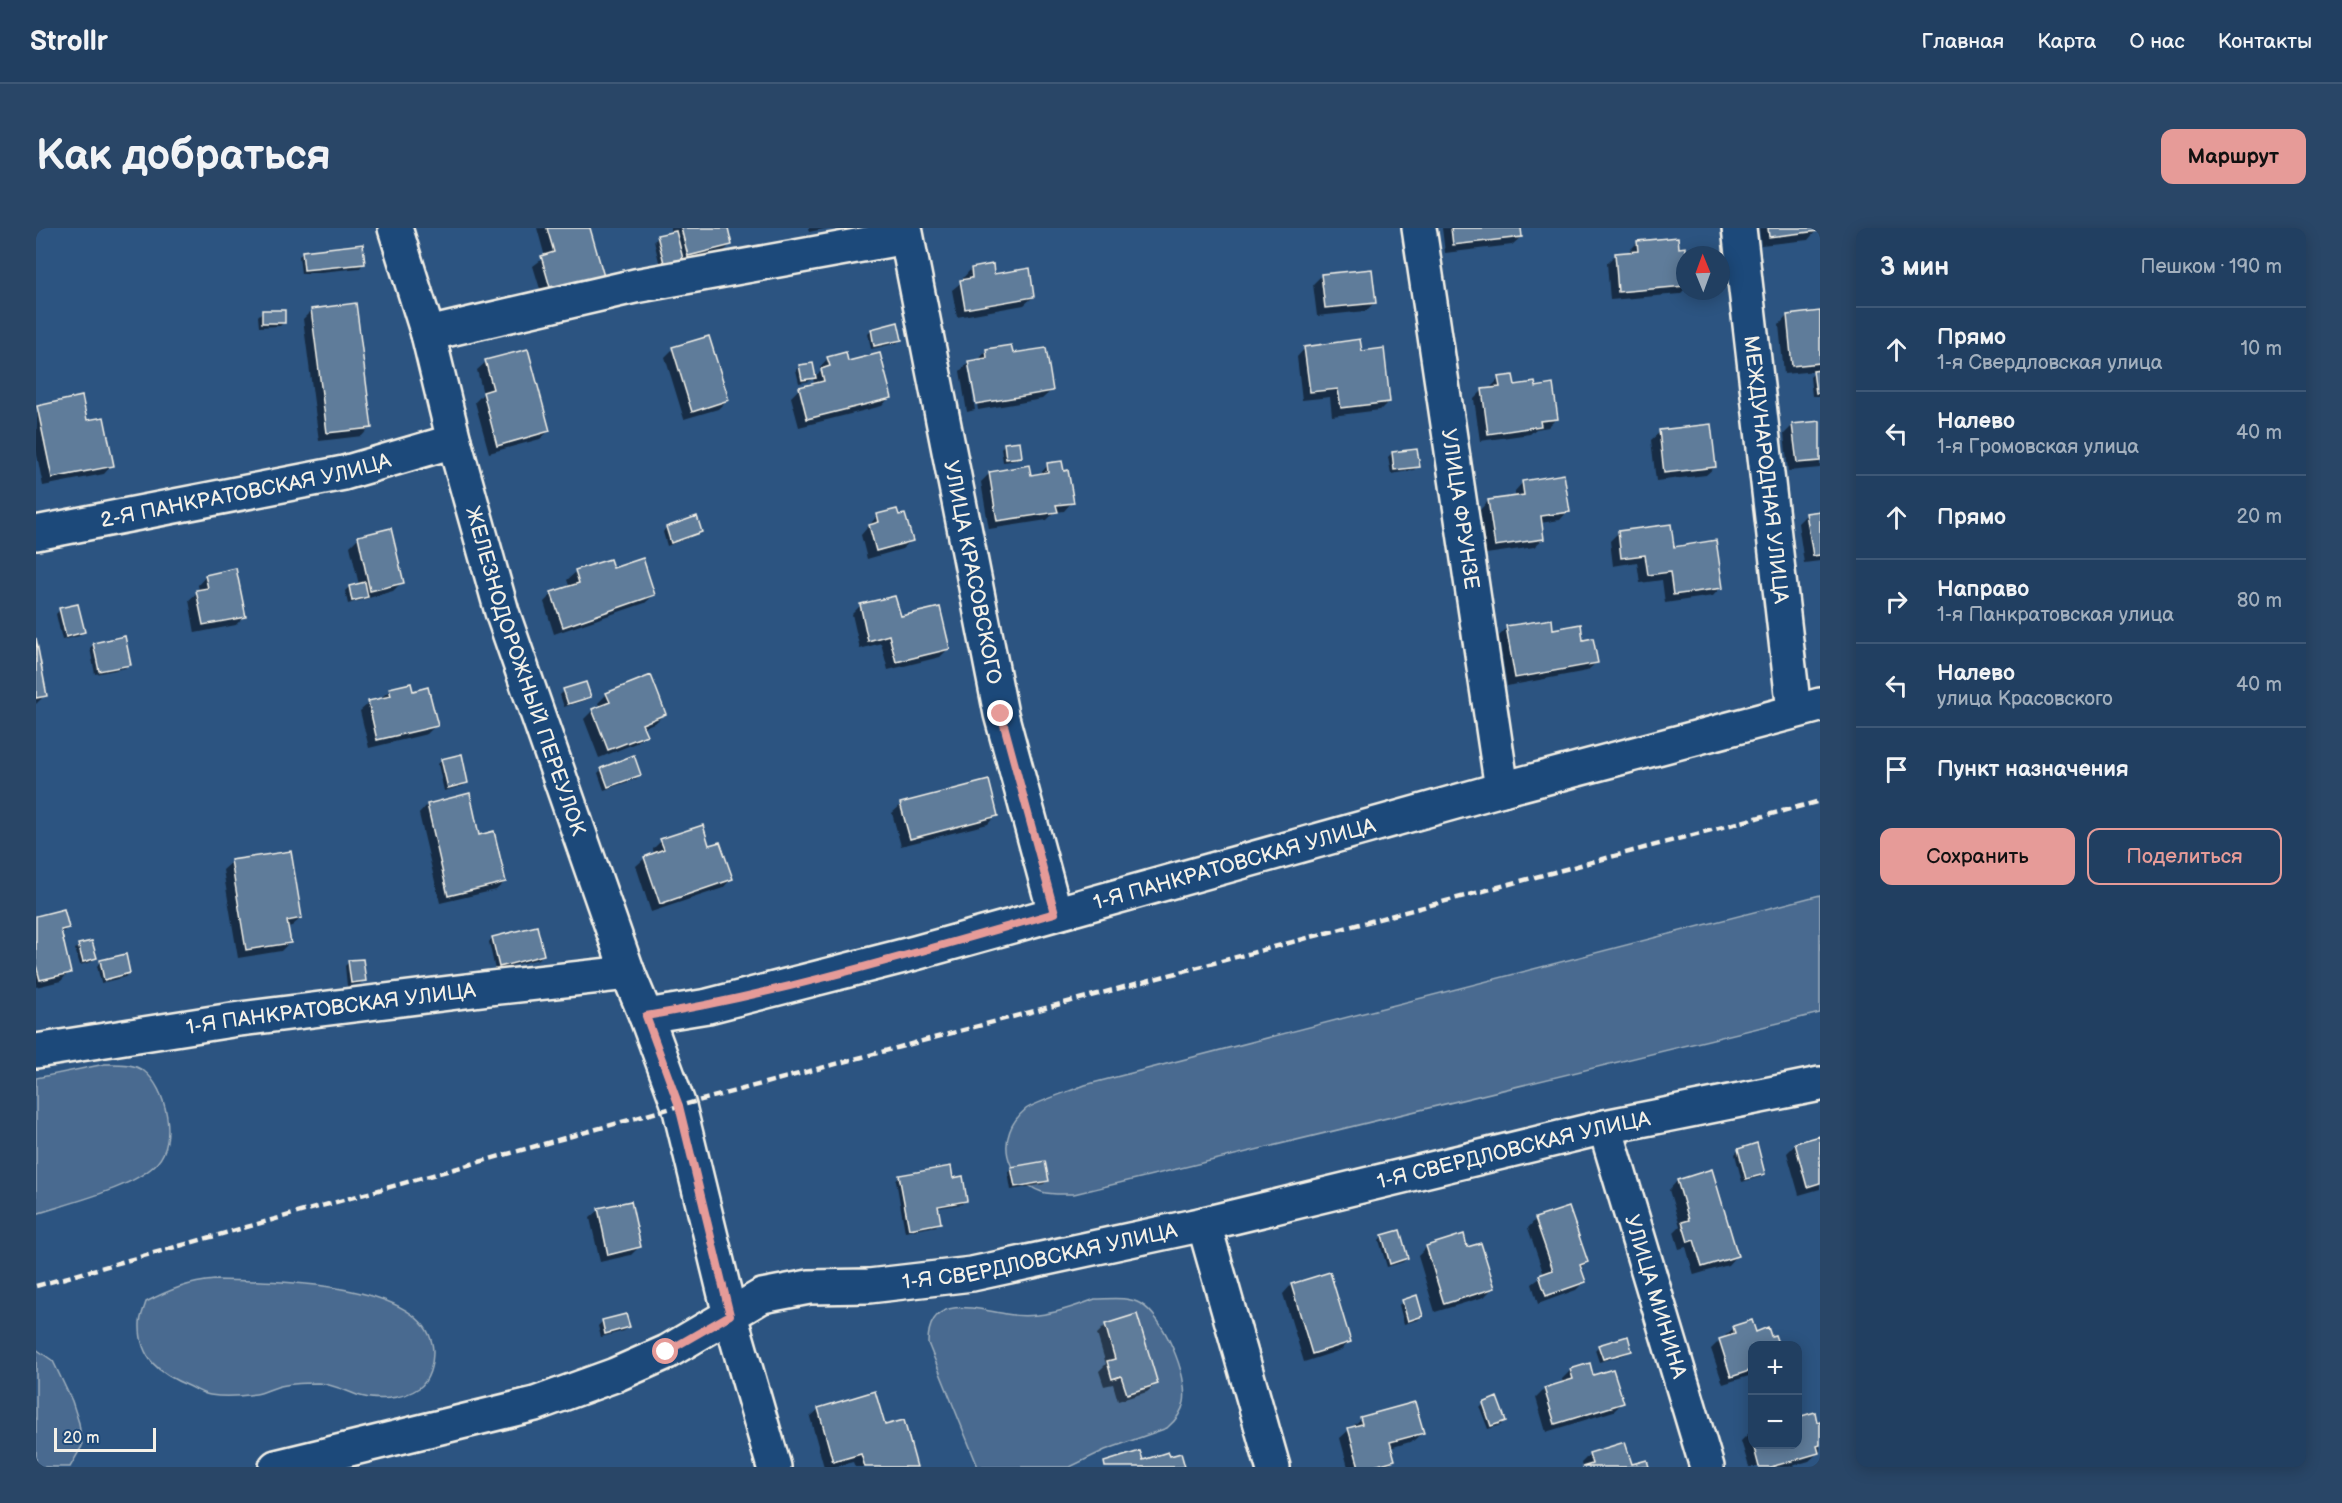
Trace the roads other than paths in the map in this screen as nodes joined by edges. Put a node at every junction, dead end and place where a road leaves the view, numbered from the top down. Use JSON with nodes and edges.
{"nodes":[{"id":1,"x":395,"y":228,"type":"edge"},
{"id":2,"x":1419,"y":228,"type":"edge"},
{"id":3,"x":1739,"y":228,"type":"edge"},
{"id":4,"x":906,"y":232,"type":"edge"},
{"id":5,"x":428,"y":334,"type":"junction"},
{"id":6,"x":454,"y":441,"type":"junction"},
{"id":7,"x":36,"y":533,"type":"edge"},
{"id":8,"x":1807,"y":708,"type":"edge"},
{"id":9,"x":1502,"y":789,"type":"junction"},
{"id":10,"x":1055,"y":913,"type":"junction"},
{"id":11,"x":628,"y":973,"type":"junction"},
{"id":12,"x":646,"y":1016,"type":"junction"},
{"id":13,"x":36,"y":1051,"type":"edge"},
{"id":14,"x":1820,"y":1084,"type":"edge"},
{"id":15,"x":1605,"y":1127,"type":"junction"},
{"id":16,"x":1204,"y":1224,"type":"junction"},
{"id":17,"x":730,"y":1315,"type":"junction"},
{"id":18,"x":276,"y":1467,"type":"edge"},
{"id":19,"x":774,"y":1467,"type":"edge"},
{"id":20,"x":1273,"y":1467,"type":"edge"},
{"id":21,"x":1707,"y":1467,"type":"edge"}],
"edges":[{"from":1,"to":5,"type":"street","name":"ЖЕЛЕЗНОДОРОЖНЫЙ ПЕРЕУЛОК"},
{"from":2,"to":9,"type":"street","name":"УЛИЦА ФРУНЗЕ"},
{"from":3,"to":8,"type":"street","name":"МЕЖДУНАРОДНАЯ УЛИЦА"},
{"from":4,"to":5,"type":"street"},
{"from":4,"to":10,"type":"street","name":"УЛИЦА КРАСОВСКОГО"},
{"from":5,"to":6,"type":"street","name":"ЖЕЛЕЗНОДОРОЖНЫЙ ПЕРЕУЛОК"},
{"from":6,"to":7,"type":"street","name":"2-Я ПАНКРАТОВСКАЯ УЛИЦА"},
{"from":6,"to":11,"type":"street","name":"ЖЕЛЕЗНОДОРОЖНЫЙ ПЕРЕУЛОК"},
{"from":8,"to":9,"type":"street","name":"1-Я ПАНКРАТОВСКАЯ УЛИЦА"},
{"from":9,"to":10,"type":"street","name":"1-Я ПАНКРАТОВСКАЯ УЛИЦА"},
{"from":10,"to":12,"type":"street","name":"1-Я ПАНКРАТОВСКАЯ УЛИЦА"},
{"from":11,"to":12,"type":"street","name":"ЖЕЛЕЗНОДОРОЖНЫЙ ПЕРЕУЛОК"},
{"from":11,"to":13,"type":"street","name":"1-Я ПАНКРАТОВСКАЯ УЛИЦА"},
{"from":12,"to":17,"type":"street","name":"ЖЕЛЕЗНОДОРОЖНЫЙ ПЕРЕУЛОК"},
{"from":14,"to":15,"type":"street","name":"1-Я СВЕРДЛОВСКАЯ УЛИЦА"},
{"from":15,"to":16,"type":"street","name":"1-Я СВЕРДЛОВСКАЯ УЛИЦА"},
{"from":15,"to":21,"type":"street","name":"УЛИЦА МИНИНА"},
{"from":16,"to":17,"type":"street","name":"1-Я СВЕРДЛОВСКАЯ УЛИЦА"},
{"from":16,"to":20,"type":"street"},
{"from":17,"to":18,"type":"street","name":"1-Я СВЕРДЛОВСКАЯ УЛИЦА"},
{"from":17,"to":19,"type":"street","name":"ЖЕЛЕЗНОДОРОЖНЫЙ ПЕРЕУЛОК"}]}
